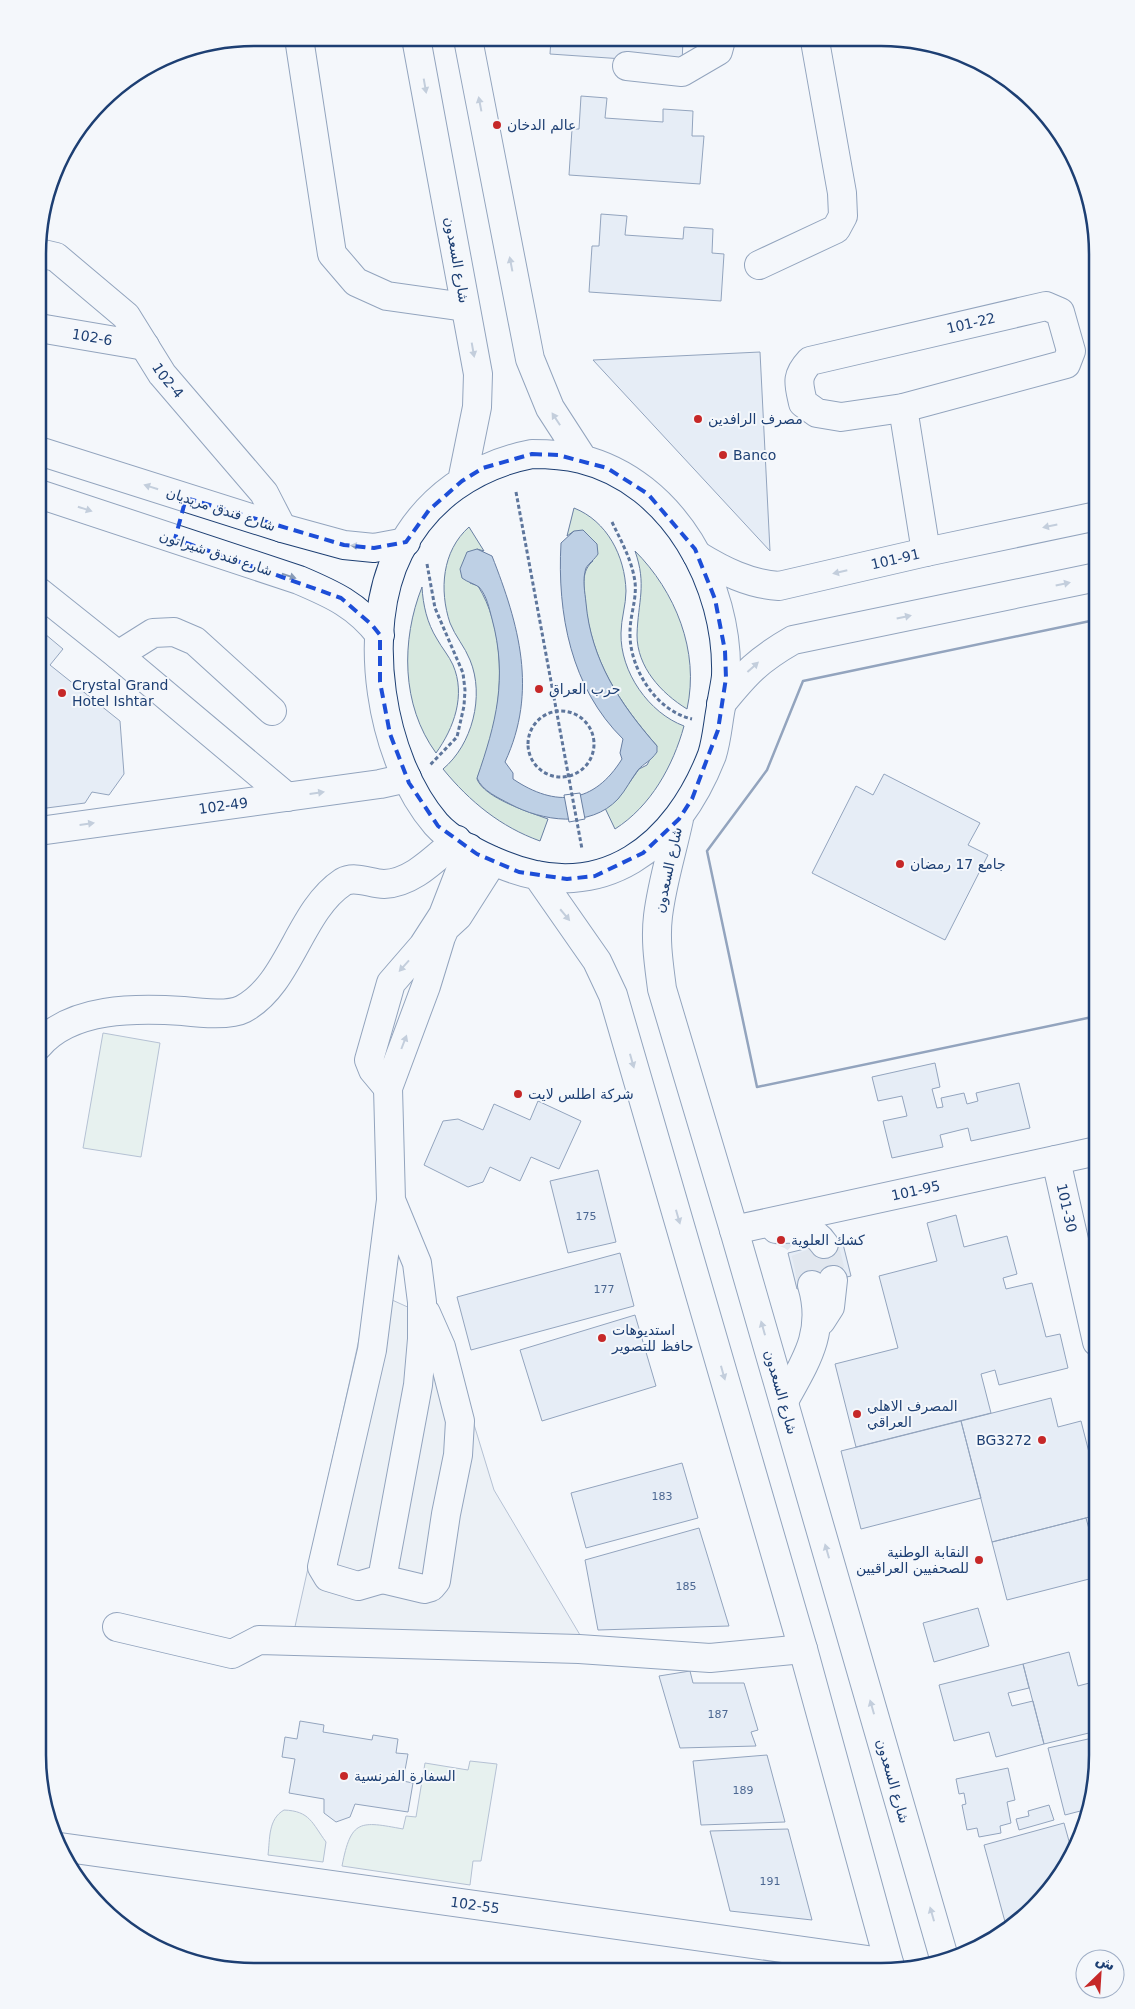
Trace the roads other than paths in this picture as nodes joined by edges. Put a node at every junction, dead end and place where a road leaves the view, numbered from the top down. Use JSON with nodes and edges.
{"nodes":[{"id":1,"x":300,"y":46,"type":"edge"},
{"id":2,"x":417,"y":46,"type":"edge"},
{"id":3,"x":469,"y":46,"type":"edge"},
{"id":4,"x":719,"y":46,"type":"edge"},
{"id":5,"x":816,"y":46,"type":"edge"},
{"id":6,"x":627,"y":66,"type":"dead end"},
{"id":7,"x":46,"y":254,"type":"edge"},
{"id":8,"x":759,"y":265,"type":"dead end"},
{"id":9,"x":465,"y":307,"type":"junction"},
{"id":10,"x":46,"y":329,"type":"edge"},
{"id":11,"x":145,"y":346,"type":"junction"},
{"id":12,"x":903,"y":408,"type":"junction"},
{"id":13,"x":46,"y":453,"type":"edge"},
{"id":14,"x":583,"y":459,"type":"junction"},
{"id":15,"x":462,"y":481,"type":"junction"},
{"id":16,"x":46,"y":496,"type":"edge"},
{"id":17,"x":186,"y":498,"type":"junction"},
{"id":18,"x":1089,"y":518,"type":"edge"},
{"id":19,"x":282,"y":528,"type":"junction"},
{"id":20,"x":175,"y":539,"type":"junction"},
{"id":21,"x":406,"y":542,"type":"junction"},
{"id":22,"x":926,"y":552,"type":"junction"},
{"id":23,"x":698,"y":555,"type":"junction"},
{"id":24,"x":1089,"y":578,"type":"edge"},
{"id":25,"x":46,"y":598,"type":"edge"},
{"id":26,"x":380,"y":635,"type":"junction"},
{"id":27,"x":118,"y":655,"type":"junction"},
{"id":28,"x":721,"y":704,"type":"junction"},
{"id":29,"x":272,"y":711,"type":"dead end"},
{"id":30,"x":407,"y":778,"type":"junction"},
{"id":31,"x":287,"y":797,"type":"junction"},
{"id":32,"x":678,"y":819,"type":"junction"},
{"id":33,"x":46,"y":830,"type":"edge"},
{"id":34,"x":463,"y":844,"type":"junction"},
{"id":35,"x":493,"y":861,"type":"junction"},
{"id":36,"x":537,"y":875,"type":"junction"},
{"id":37,"x":429,"y":948,"type":"junction"},
{"id":38,"x":46,"y":1037,"type":"edge"},
{"id":39,"x":1089,"y":1153,"type":"edge"},
{"id":40,"x":1056,"y":1160,"type":"junction"},
{"id":41,"x":391,"y":1200,"type":"junction"},
{"id":42,"x":734,"y":1230,"type":"junction"},
{"id":43,"x":824,"y":1244,"type":"tunnel mouth"},
{"id":44,"x":822,"y":1283,"type":"tunnel mouth"},
{"id":45,"x":422,"y":1302,"type":"junction"},
{"id":46,"x":1089,"y":1306,"type":"edge"},
{"id":47,"x":784,"y":1401,"type":"junction"},
{"id":48,"x":382,"y":1579,"type":"junction"},
{"id":49,"x":117,"y":1627,"type":"dead end"},
{"id":50,"x":803,"y":1649,"type":"junction"},
{"id":51,"x":69,"y":1848,"type":"edge"},
{"id":52,"x":943,"y":1953,"type":"edge"},
{"id":53,"x":889,"y":1962,"type":"edge"},
{"id":54,"x":869,"y":1963,"type":"edge"}],
"edges":[{"from":1,"to":9,"type":"main road"},
{"from":2,"to":9,"type":"main road","name":"شارع السعدون","one_way":true},
{"from":14,"to":3,"type":"main road","one_way":true},
{"from":4,"to":6,"type":"main road"},
{"from":5,"to":8,"type":"main road"},
{"from":7,"to":11,"type":"main road","name":"102-4"},
{"from":9,"to":15,"type":"main road","name":"شارع السعدون","one_way":true},
{"from":10,"to":11,"type":"main road","name":"102-6"},
{"from":11,"to":19,"type":"main road","name":"102-4"},
{"from":12,"to":12,"type":"main road","name":"101-22"},
{"from":12,"to":22,"type":"main road"},
{"from":17,"to":13,"type":"main road","name":"شارع فندق مريديان","one_way":true},
{"from":14,"to":15,"type":"main road"},
{"from":14,"to":23,"type":"main road"},
{"from":15,"to":21,"type":"main road"},
{"from":16,"to":20,"type":"main road","name":"شارع فندق شيراتون","one_way":true},
{"from":17,"to":19,"type":"main road","name":"شارع فندق مريديان"},
{"from":17,"to":20,"type":"main road"},
{"from":18,"to":22,"type":"main road","name":"101-91","one_way":true},
{"from":21,"to":19,"type":"main road","name":"شارع فندق مريديان","one_way":true},
{"from":20,"to":26,"type":"main road","name":"شارع فندق شيراتون","one_way":true},
{"from":21,"to":26,"type":"main road"},
{"from":22,"to":23,"type":"main road","name":"101-91","one_way":true},
{"from":23,"to":28,"type":"main road"},
{"from":28,"to":24,"type":"main road","one_way":true},
{"from":25,"to":27,"type":"main road"},
{"from":26,"to":30,"type":"main road"},
{"from":27,"to":29,"type":"main road"},
{"from":27,"to":31,"type":"main road"},
{"from":28,"to":32,"type":"main road"},
{"from":31,"to":30,"type":"main road","name":"102-49","one_way":true},
{"from":30,"to":34,"type":"main road"},
{"from":33,"to":31,"type":"main road","name":"102-49","one_way":true},
{"from":32,"to":36,"type":"main road"},
{"from":32,"to":42,"type":"main road","name":"شارع السعدون"},
{"from":34,"to":35,"type":"main road"},
{"from":34,"to":37,"type":"main road"},
{"from":34,"to":38,"type":"main road"},
{"from":35,"to":36,"type":"main road"},
{"from":35,"to":37,"type":"main road"},
{"from":36,"to":50,"type":"main road","one_way":true},
{"from":37,"to":41,"type":"main road"},
{"from":39,"to":40,"type":"main road","name":"101-95"},
{"from":40,"to":42,"type":"main road","name":"101-95"},
{"from":40,"to":46,"type":"main road","name":"101-30"},
{"from":41,"to":45,"type":"main road"},
{"from":41,"to":48,"type":"main road"},
{"from":42,"to":43,"type":"main road"},
{"from":47,"to":42,"type":"main road","name":"شارع السعدون","one_way":true},
{"from":44,"to":47,"type":"main road"},
{"from":45,"to":48,"type":"main road"},
{"from":45,"to":48,"type":"main road"},
{"from":52,"to":47,"type":"main road","name":"شارع السعدون","one_way":true},
{"from":49,"to":50,"type":"main road"},
{"from":50,"to":53,"type":"main road"},
{"from":51,"to":54,"type":"main road","name":"102-55"}]}
